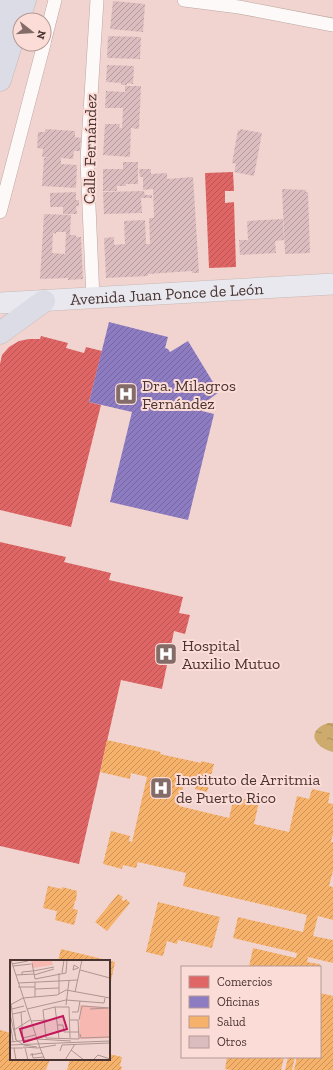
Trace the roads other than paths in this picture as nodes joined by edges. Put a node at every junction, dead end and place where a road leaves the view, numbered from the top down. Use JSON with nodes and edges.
{"nodes":[{"id":1,"x":9,"y":0,"type":"edge"},
{"id":2,"x":25,"y":0,"type":"edge"},
{"id":3,"x":55,"y":0,"type":"edge"},
{"id":4,"x":97,"y":0,"type":"edge"},
{"id":5,"x":184,"y":0,"type":"edge"},
{"id":6,"x":52,"y":12,"type":"edge"},
{"id":7,"x":333,"y":25,"type":"edge"},
{"id":8,"x":0,"y":38,"type":"edge"},
{"id":9,"x":42,"y":52,"type":"edge"},
{"id":10,"x":0,"y":80,"type":"edge"},
{"id":11,"x":0,"y":212,"type":"edge"},
{"id":12,"x":333,"y":284,"type":"edge"},
{"id":13,"x":93,"y":299,"type":"junction"},
{"id":14,"x":44,"y":301,"type":"junction"},
{"id":15,"x":0,"y":303,"type":"edge"},
{"id":16,"x":0,"y":333,"type":"edge"}],
"edges":[{"from":1,"to":8,"type":"highway"},
{"from":2,"to":10,"type":"highway"},
{"from":3,"to":6,"type":"street"},
{"from":4,"to":13,"type":"street","name":"Calle Fernández"},
{"from":5,"to":7,"type":"street"},
{"from":9,"to":11,"type":"street"},
{"from":12,"to":13,"type":"main road","name":"Avenida Juan Ponce de León"},
{"from":13,"to":14,"type":"main road","name":"Avenida Juan Ponce de León"},
{"from":14,"to":15,"type":"main road","name":"Avenida Juan Ponce de León"},
{"from":14,"to":16,"type":"highway"}]}
